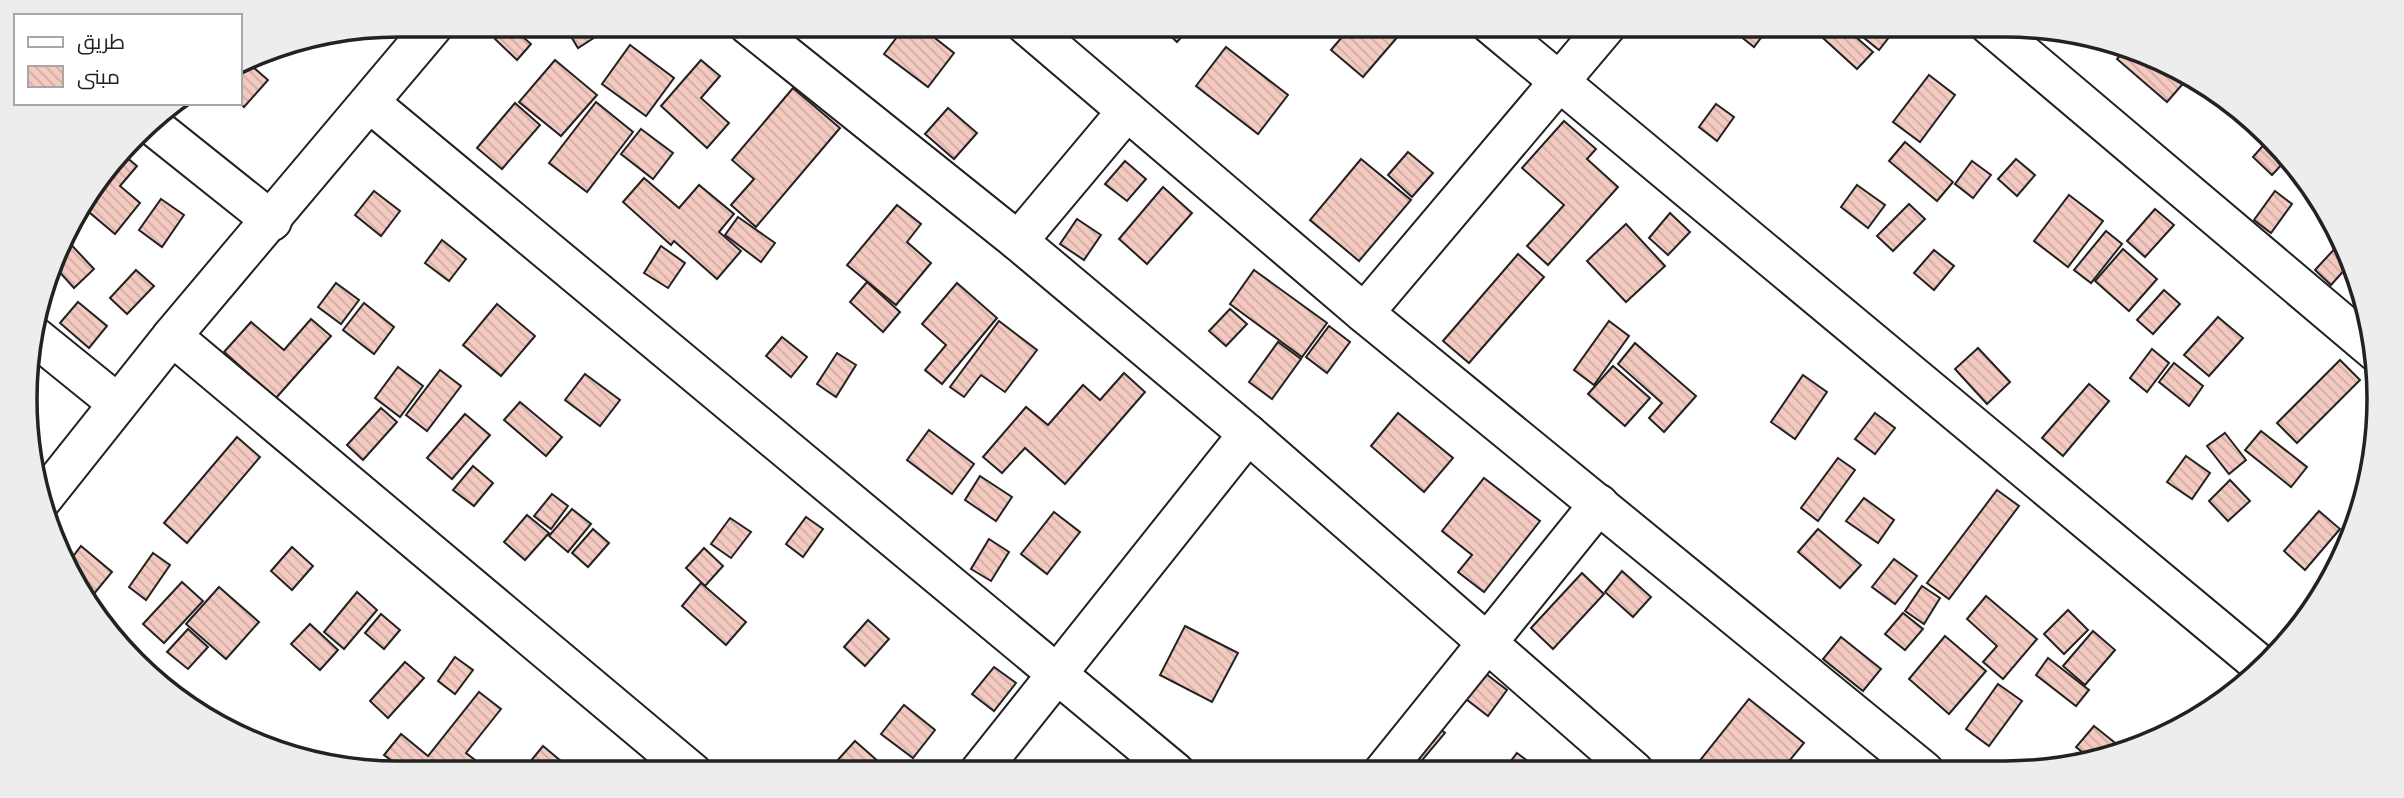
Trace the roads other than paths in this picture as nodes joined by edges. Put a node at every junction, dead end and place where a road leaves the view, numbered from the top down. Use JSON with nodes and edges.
{"nodes":[{"id":1,"x":424,"y":37,"type":"edge"},
{"id":2,"x":763,"y":37,"type":"edge"},
{"id":3,"x":1040,"y":37,"type":"edge"},
{"id":4,"x":1506,"y":37,"type":"edge"},
{"id":5,"x":1597,"y":37,"type":"edge"},
{"id":6,"x":2007,"y":37,"type":"edge"},
{"id":7,"x":1561,"y":82,"type":"junction"},
{"id":8,"x":370,"y":103,"type":"junction"},
{"id":9,"x":1127,"y":111,"type":"junction"},
{"id":10,"x":157,"y":129,"type":"edge"},
{"id":11,"x":272,"y":221,"type":"junction"},
{"id":12,"x":1018,"y":241,"type":"junction"},
{"id":13,"x":1364,"y":313,"type":"junction"},
{"id":14,"x":172,"y":336,"type":"junction"},
{"id":15,"x":2362,"y":340,"type":"edge"},
{"id":16,"x":42,"y":341,"type":"edge"},
{"id":17,"x":117,"y":403,"type":"junction"},
{"id":18,"x":1248,"y":434,"type":"junction"},
{"id":19,"x":49,"y":491,"type":"edge"},
{"id":20,"x":1599,"y":504,"type":"junction"},
{"id":21,"x":1488,"y":641,"type":"junction"},
{"id":22,"x":2255,"y":660,"type":"edge"},
{"id":23,"x":1057,"y":674,"type":"junction"},
{"id":24,"x":679,"y":761,"type":"edge"},
{"id":25,"x":988,"y":761,"type":"edge"},
{"id":26,"x":1162,"y":761,"type":"edge"},
{"id":27,"x":1392,"y":761,"type":"edge"},
{"id":28,"x":1623,"y":761,"type":"edge"},
{"id":29,"x":1912,"y":761,"type":"edge"}],
"edges":[{"from":1,"to":8,"type":"street"},
{"from":2,"to":12,"type":"street"},
{"from":3,"to":9,"type":"street"},
{"from":4,"to":7,"type":"street"},
{"from":5,"to":7,"type":"street"},
{"from":6,"to":15,"type":"street"},
{"from":7,"to":13,"type":"street"},
{"from":7,"to":22,"type":"street"},
{"from":8,"to":11,"type":"street"},
{"from":8,"to":23,"type":"street"},
{"from":9,"to":12,"type":"street"},
{"from":9,"to":13,"type":"street"},
{"from":10,"to":11,"type":"street"},
{"from":11,"to":14,"type":"street"},
{"from":12,"to":18,"type":"street"},
{"from":13,"to":20,"type":"street"},
{"from":14,"to":17,"type":"street"},
{"from":14,"to":24,"type":"street"},
{"from":16,"to":17,"type":"street"},
{"from":17,"to":19,"type":"street"},
{"from":18,"to":21,"type":"street"},
{"from":18,"to":23,"type":"street"},
{"from":20,"to":21,"type":"street"},
{"from":20,"to":29,"type":"street"},
{"from":21,"to":27,"type":"street"},
{"from":21,"to":28,"type":"street"},
{"from":23,"to":25,"type":"street"},
{"from":23,"to":26,"type":"street"}]}
